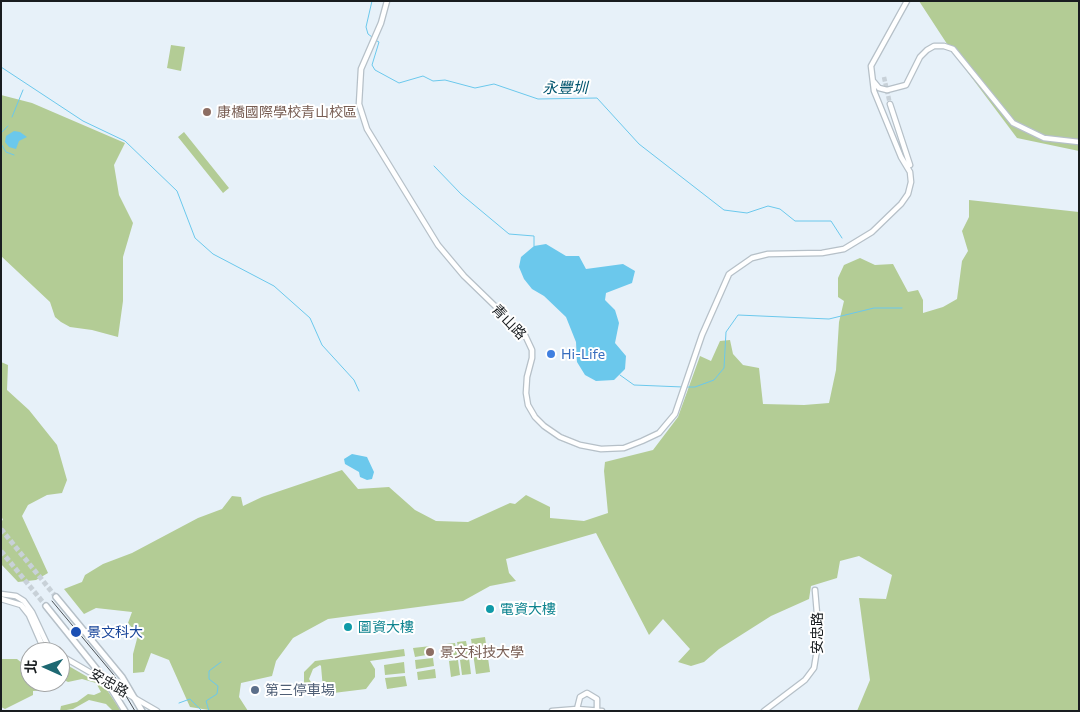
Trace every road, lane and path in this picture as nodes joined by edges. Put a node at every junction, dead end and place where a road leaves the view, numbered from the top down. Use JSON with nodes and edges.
{"nodes":[{"id":1,"x":387,"y":1,"type":"edge"},
{"id":2,"x":908,"y":1,"type":"edge"},
{"id":3,"x":873,"y":81,"type":"junction"},
{"id":4,"x":890,"y":104,"type":"tunnel mouth"},
{"id":5,"x":1079,"y":142,"type":"edge"},
{"id":6,"x":910,"y":165,"type":"dead end"},
{"id":7,"x":816,"y":590,"type":"dead end"},
{"id":8,"x":1,"y":594,"type":"edge"},
{"id":9,"x":56,"y":597,"type":"tunnel mouth"},
{"id":10,"x":1,"y":599,"type":"edge"},
{"id":11,"x":46,"y":606,"type":"tunnel mouth"},
{"id":12,"x":41,"y":642,"type":"edge"},
{"id":13,"x":44,"y":642,"type":"edge"},
{"id":14,"x":70,"y":661,"type":"edge"},
{"id":15,"x":107,"y":682,"type":"junction"},
{"id":16,"x":136,"y":698,"type":"junction"},
{"id":17,"x":577,"y":709,"type":"junction"},
{"id":18,"x":600,"y":710,"type":"edge"},
{"id":19,"x":125,"y":711,"type":"edge"},
{"id":20,"x":142,"y":711,"type":"edge"},
{"id":21,"x":157,"y":711,"type":"edge"},
{"id":22,"x":552,"y":711,"type":"edge"},
{"id":23,"x":764,"y":711,"type":"edge"}],
"edges":[{"from":1,"to":3,"type":"street","name":"青山路"},
{"from":2,"to":3,"type":"street"},
{"from":3,"to":5,"type":"street"},
{"from":4,"to":6,"type":"street"},
{"from":7,"to":23,"type":"street","name":"安忠路"},
{"from":8,"to":13,"type":"street"},
{"from":9,"to":16,"type":"street"},
{"from":10,"to":12,"type":"street"},
{"from":11,"to":15,"type":"street"},
{"from":14,"to":15,"type":"street","name":"安忠路"},
{"from":15,"to":16,"type":"street","name":"安忠路"},
{"from":15,"to":19,"type":"street"},
{"from":16,"to":20,"type":"street"},
{"from":16,"to":21,"type":"street","name":"安忠路"},
{"from":17,"to":18,"type":"street"},
{"from":17,"to":18,"type":"street"},
{"from":17,"to":22,"type":"street"}]}
